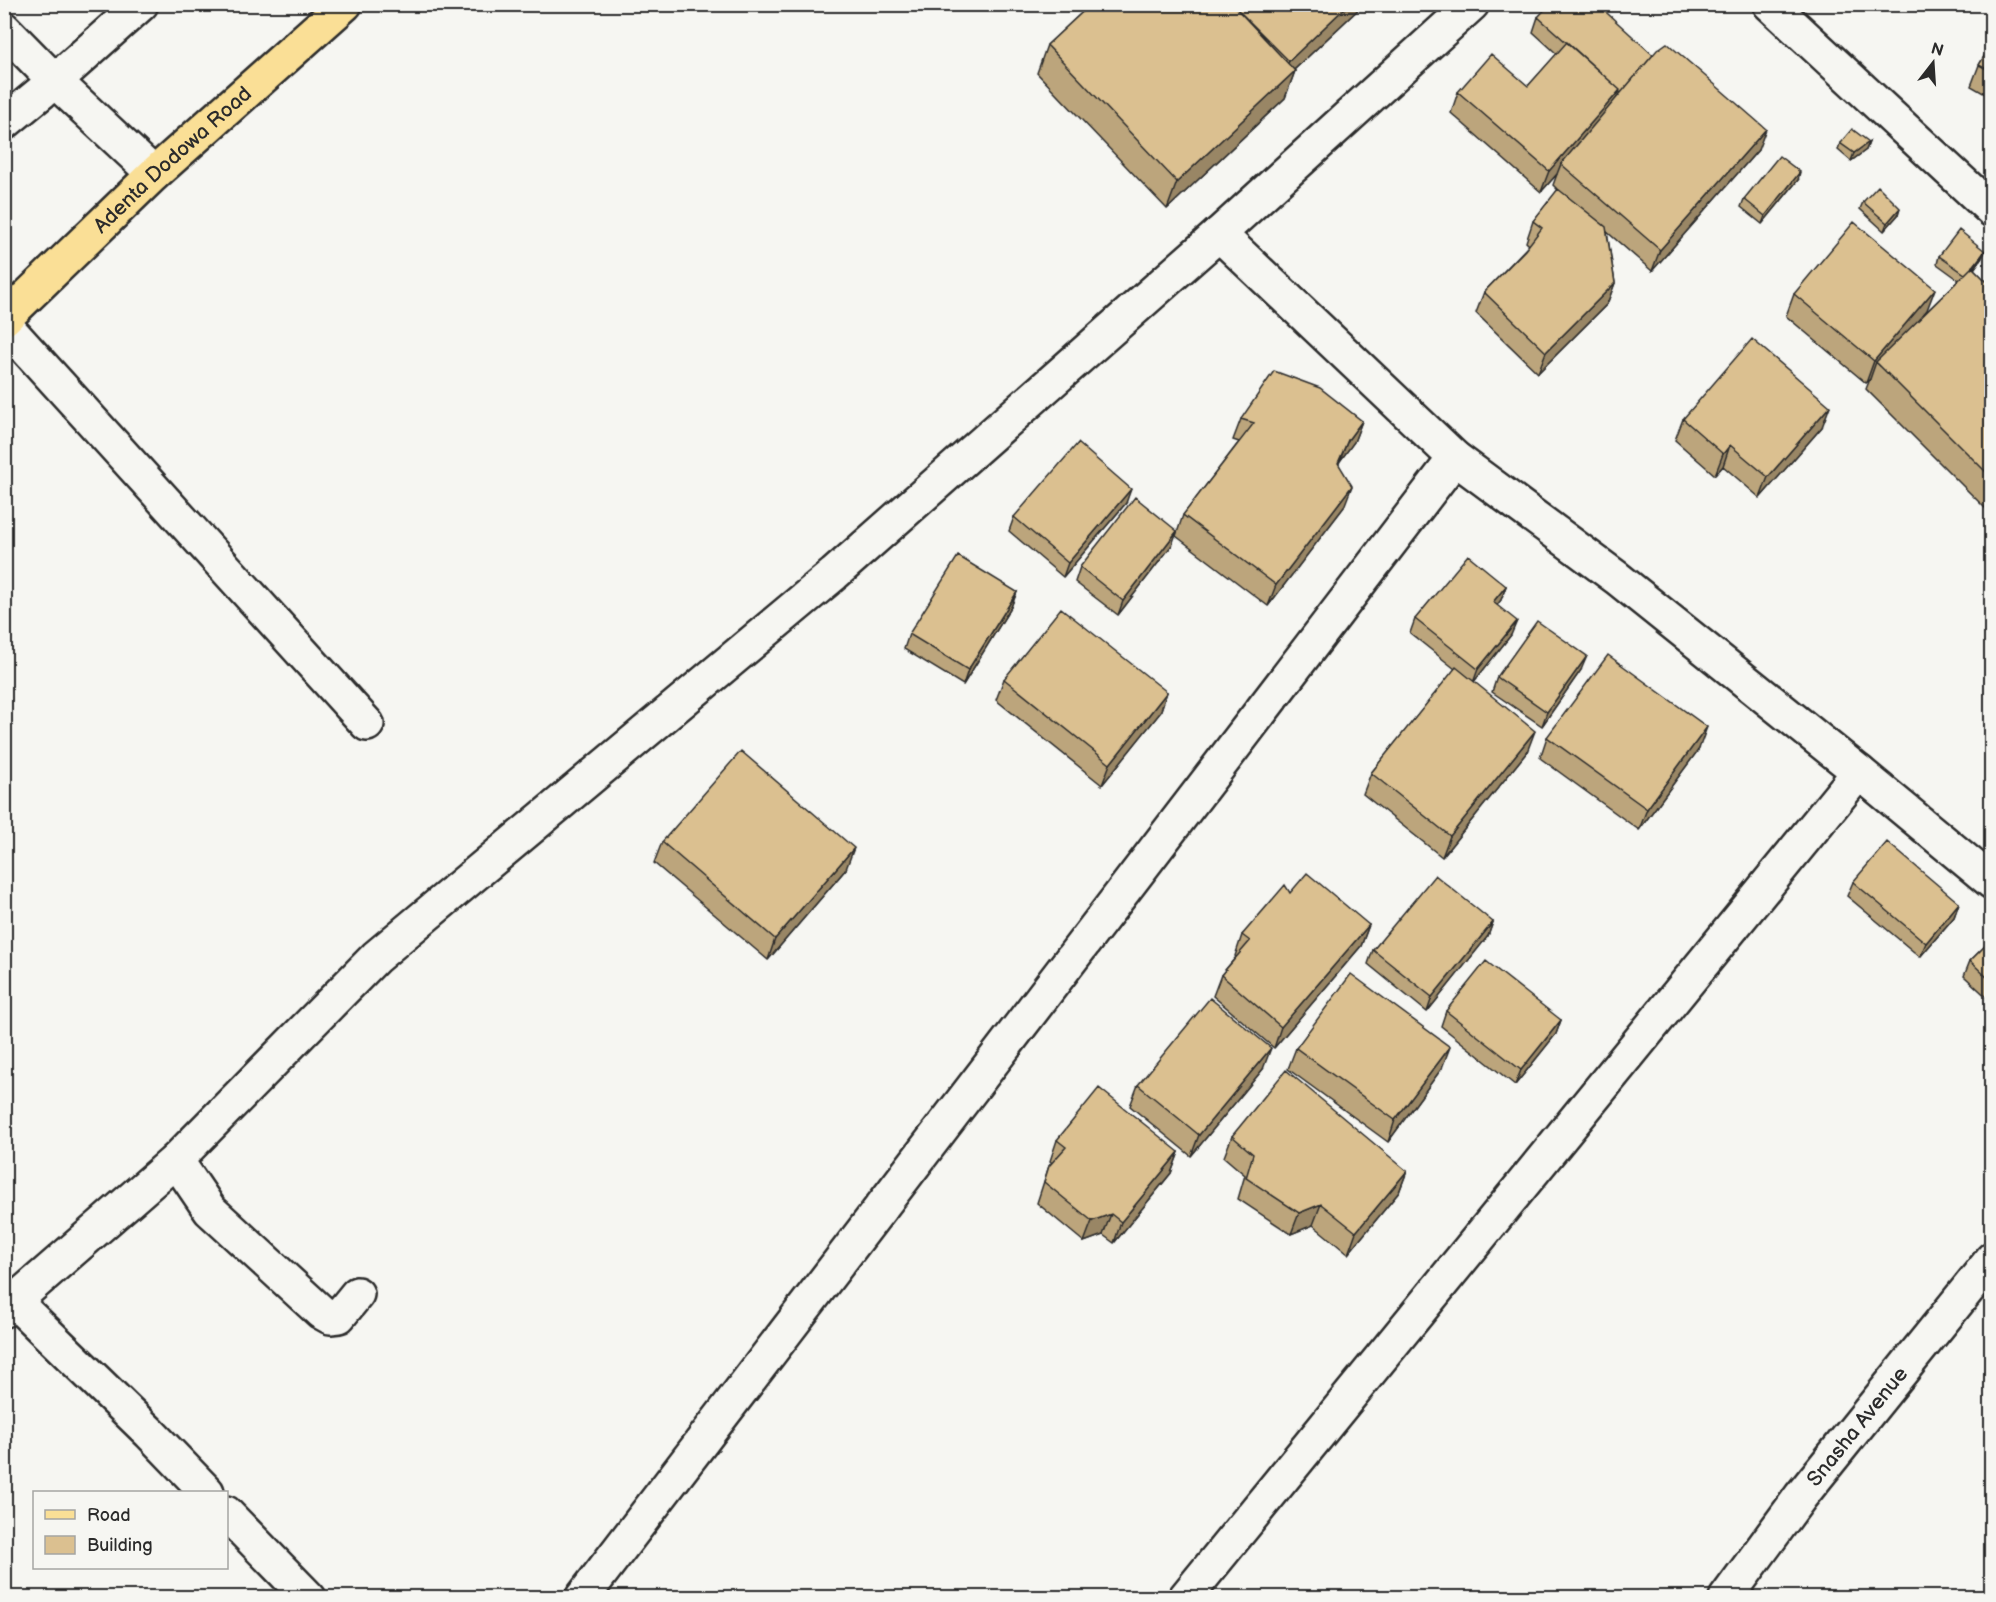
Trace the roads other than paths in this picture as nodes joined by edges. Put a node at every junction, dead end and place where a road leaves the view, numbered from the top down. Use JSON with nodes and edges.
{"nodes":[{"id":1,"x":141,"y":4,"type":"edge"},
{"id":2,"x":345,"y":4,"type":"edge"},
{"id":3,"x":1472,"y":4,"type":"edge"},
{"id":4,"x":1770,"y":4,"type":"edge"},
{"id":5,"x":4,"y":29,"type":"edge"},
{"id":6,"x":55,"y":81,"type":"junction"},
{"id":7,"x":4,"y":123,"type":"edge"},
{"id":8,"x":154,"y":174,"type":"junction"},
{"id":9,"x":1992,"y":210,"type":"edge"},
{"id":10,"x":1219,"y":234,"type":"junction"},
{"id":11,"x":4,"y":319,"type":"edge"},
{"id":12,"x":4,"y":324,"type":"edge"},
{"id":13,"x":1455,"y":458,"type":"junction"},
{"id":14,"x":368,"y":724,"type":"dead end"},
{"id":15,"x":1859,"y":772,"type":"junction"},
{"id":16,"x":1992,"y":882,"type":"edge"},
{"id":17,"x":176,"y":1160,"type":"junction"},
{"id":18,"x":1992,"y":1259,"type":"edge"},
{"id":19,"x":357,"y":1294,"type":"dead end"},
{"id":20,"x":10,"y":1305,"type":"edge"},
{"id":21,"x":206,"y":1491,"type":"edge"},
{"id":22,"x":228,"y":1515,"type":"edge"},
{"id":23,"x":309,"y":1598,"type":"edge"},
{"id":24,"x":582,"y":1598,"type":"edge"},
{"id":25,"x":1185,"y":1598,"type":"edge"},
{"id":26,"x":1726,"y":1598,"type":"edge"}],
"edges":[{"from":1,"to":6,"type":"street"},
{"from":2,"to":8,"type":"main road","name":"Adenta Dodowa Road"},
{"from":3,"to":10,"type":"street"},
{"from":4,"to":9,"type":"street"},
{"from":5,"to":6,"type":"street"},
{"from":6,"to":7,"type":"street"},
{"from":6,"to":8,"type":"street"},
{"from":8,"to":11,"type":"main road","name":"Adenta Dodowa Road"},
{"from":10,"to":13,"type":"street"},
{"from":10,"to":17,"type":"street"},
{"from":12,"to":14,"type":"street"},
{"from":13,"to":15,"type":"street"},
{"from":13,"to":24,"type":"street"},
{"from":15,"to":16,"type":"street"},
{"from":15,"to":25,"type":"street"},
{"from":17,"to":19,"type":"street"},
{"from":17,"to":20,"type":"street"},
{"from":18,"to":26,"type":"street","name":"Snasha Avenue"},
{"from":20,"to":21,"type":"street"},
{"from":22,"to":23,"type":"street"}]}
